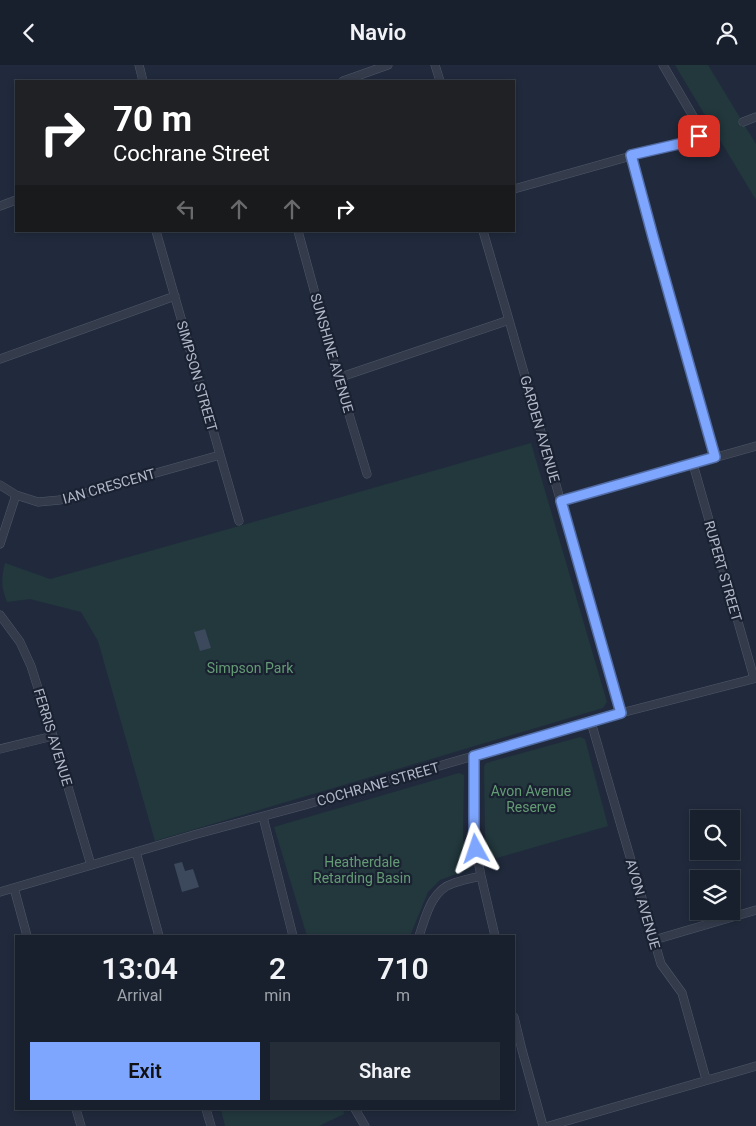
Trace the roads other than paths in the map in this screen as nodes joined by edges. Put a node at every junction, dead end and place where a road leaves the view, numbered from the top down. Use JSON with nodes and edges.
{"nodes":[{"id":1,"x":139,"y":65,"type":"edge"},
{"id":2,"x":388,"y":65,"type":"edge"},
{"id":3,"x":435,"y":65,"type":"edge"},
{"id":4,"x":663,"y":65,"type":"edge"},
{"id":5,"x":144,"y":80,"type":"edge"},
{"id":6,"x":346,"y":80,"type":"edge"},
{"id":7,"x":440,"y":80,"type":"edge"},
{"id":8,"x":756,"y":117,"type":"edge"},
{"id":9,"x":743,"y":122,"type":"dead end"},
{"id":10,"x":631,"y":155,"type":"junction"},
{"id":11,"x":515,"y":189,"type":"edge"},
{"id":12,"x":15,"y":200,"type":"edge"},
{"id":13,"x":0,"y":206,"type":"edge"},
{"id":14,"x":156,"y":232,"type":"edge"},
{"id":15,"x":302,"y":232,"type":"edge"},
{"id":16,"x":483,"y":232,"type":"edge"},
{"id":17,"x":175,"y":296,"type":"junction"},
{"id":18,"x":509,"y":320,"type":"junction"},
{"id":19,"x":0,"y":359,"type":"edge"},
{"id":20,"x":338,"y":378,"type":"junction"},
{"id":21,"x":756,"y":446,"type":"edge"},
{"id":22,"x":220,"y":455,"type":"junction"},
{"id":23,"x":715,"y":457,"type":"junction"},
{"id":24,"x":693,"y":465,"type":"junction"},
{"id":25,"x":367,"y":474,"type":"dead end"},
{"id":26,"x":0,"y":485,"type":"edge"},
{"id":27,"x":16,"y":495,"type":"junction"},
{"id":28,"x":561,"y":501,"type":"junction"},
{"id":29,"x":239,"y":521,"type":"dead end"},
{"id":30,"x":0,"y":544,"type":"edge"},
{"id":31,"x":0,"y":615,"type":"edge"},
{"id":32,"x":755,"y":678,"type":"edge"},
{"id":33,"x":621,"y":713,"type":"junction"},
{"id":34,"x":591,"y":722,"type":"junction"},
{"id":35,"x":54,"y":736,"type":"junction"},
{"id":36,"x":0,"y":749,"type":"edge"},
{"id":37,"x":474,"y":756,"type":"junction"},
{"id":38,"x":263,"y":817,"type":"junction"},
{"id":39,"x":136,"y":852,"type":"junction"},
{"id":40,"x":91,"y":865,"type":"junction"},
{"id":41,"x":481,"y":876,"type":"junction"},
{"id":42,"x":14,"y":888,"type":"junction"},
{"id":43,"x":0,"y":892,"type":"edge"},
{"id":44,"x":756,"y":910,"type":"edge"},
{"id":45,"x":27,"y":935,"type":"edge"},
{"id":46,"x":159,"y":935,"type":"edge"},
{"id":47,"x":293,"y":935,"type":"edge"},
{"id":48,"x":419,"y":935,"type":"edge"},
{"id":49,"x":495,"y":935,"type":"edge"},
{"id":50,"x":654,"y":939,"type":"junction"},
{"id":51,"x":515,"y":1021,"type":"edge"},
{"id":52,"x":756,"y":1065,"type":"edge"},
{"id":53,"x":706,"y":1079,"type":"junction"},
{"id":54,"x":76,"y":1110,"type":"edge"},
{"id":55,"x":206,"y":1110,"type":"edge"},
{"id":56,"x":355,"y":1110,"type":"edge"},
{"id":57,"x":81,"y":1126,"type":"edge"},
{"id":58,"x":211,"y":1126,"type":"edge"},
{"id":59,"x":365,"y":1126,"type":"edge"},
{"id":60,"x":543,"y":1126,"type":"edge"},
{"id":61,"x":549,"y":1126,"type":"edge"}],
"edges":[{"from":1,"to":5,"type":"street"},
{"from":2,"to":6,"type":"street"},
{"from":3,"to":7,"type":"street"},
{"from":4,"to":10,"type":"street"},
{"from":8,"to":9,"type":"street"},
{"from":10,"to":11,"type":"street"},
{"from":10,"to":23,"type":"street"},
{"from":12,"to":13,"type":"street"},
{"from":14,"to":17,"type":"street","name":"SIMPSON STREET"},
{"from":15,"to":20,"type":"street","name":"SUNSHINE AVENUE"},
{"from":16,"to":18,"type":"street","name":"GARDEN AVENUE"},
{"from":17,"to":19,"type":"street"},
{"from":17,"to":22,"type":"street","name":"SIMPSON STREET"},
{"from":18,"to":20,"type":"street"},
{"from":18,"to":28,"type":"street","name":"GARDEN AVENUE"},
{"from":20,"to":25,"type":"street","name":"SUNSHINE AVENUE"},
{"from":21,"to":23,"type":"street"},
{"from":22,"to":27,"type":"street","name":"IAN CRESCENT"},
{"from":22,"to":29,"type":"street","name":"SIMPSON STREET"},
{"from":23,"to":24,"type":"street"},
{"from":24,"to":28,"type":"street"},
{"from":24,"to":32,"type":"street","name":"RUPERT STREET"},
{"from":26,"to":27,"type":"street","name":"IAN CRESCENT"},
{"from":27,"to":30,"type":"street"},
{"from":28,"to":33,"type":"street","name":"GARDEN AVENUE"},
{"from":31,"to":35,"type":"street","name":"FERRIS AVENUE"},
{"from":32,"to":33,"type":"street","name":"COCHRANE STREET"},
{"from":33,"to":34,"type":"street","name":"COCHRANE STREET"},
{"from":34,"to":37,"type":"street","name":"COCHRANE STREET"},
{"from":34,"to":50,"type":"street","name":"AVON AVENUE"},
{"from":35,"to":36,"type":"street"},
{"from":35,"to":40,"type":"street","name":"FERRIS AVENUE"},
{"from":37,"to":38,"type":"street","name":"COCHRANE STREET"},
{"from":37,"to":41,"type":"street"},
{"from":38,"to":39,"type":"street","name":"COCHRANE STREET"},
{"from":38,"to":47,"type":"street"},
{"from":39,"to":40,"type":"street","name":"COCHRANE STREET"},
{"from":39,"to":46,"type":"street"},
{"from":40,"to":42,"type":"street","name":"COCHRANE STREET"},
{"from":41,"to":48,"type":"street"},
{"from":41,"to":49,"type":"street"},
{"from":42,"to":43,"type":"street","name":"COCHRANE STREET"},
{"from":42,"to":45,"type":"street"},
{"from":44,"to":50,"type":"street"},
{"from":50,"to":53,"type":"street","name":"AVON AVENUE"},
{"from":51,"to":60,"type":"street"},
{"from":52,"to":53,"type":"street"},
{"from":53,"to":61,"type":"street"},
{"from":54,"to":57,"type":"street"},
{"from":55,"to":58,"type":"street"},
{"from":56,"to":59,"type":"street"}]}
